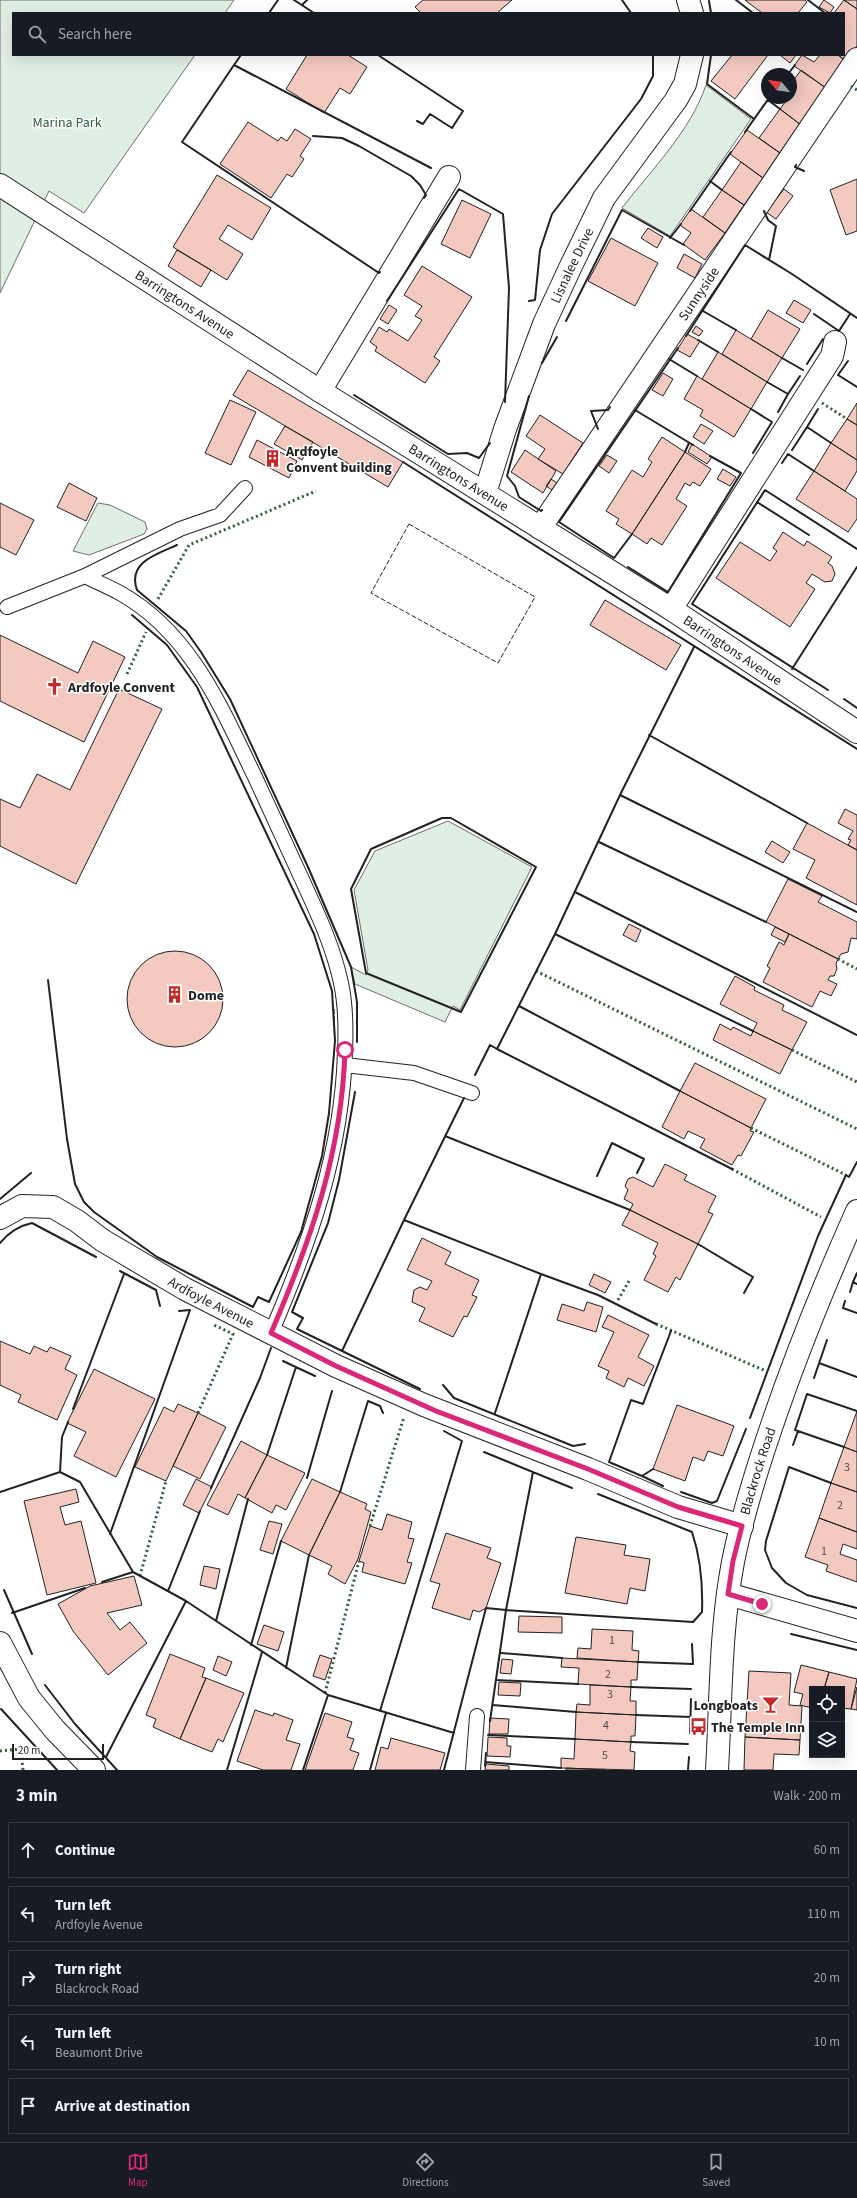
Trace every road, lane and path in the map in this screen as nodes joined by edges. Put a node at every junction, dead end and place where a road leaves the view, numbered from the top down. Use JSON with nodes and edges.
{"nodes":[{"id":1,"x":688,"y":0,"type":"edge"},
{"id":2,"x":692,"y":12,"type":"edge"},
{"id":3,"x":692,"y":56,"type":"edge"},
{"id":4,"x":857,"y":59,"type":"edge"},
{"id":5,"x":449,"y":177,"type":"dead end"},
{"id":6,"x":0,"y":185,"type":"edge"},
{"id":7,"x":835,"y":342,"type":"dead end"},
{"id":8,"x":320,"y":391,"type":"junction"},
{"id":9,"x":246,"y":488,"type":"dead end"},
{"id":10,"x":484,"y":493,"type":"junction"},
{"id":11,"x":540,"y":528,"type":"junction"},
{"id":12,"x":85,"y":576,"type":"junction"},
{"id":13,"x":7,"y":607,"type":"dead end"},
{"id":14,"x":671,"y":609,"type":"junction"},
{"id":15,"x":857,"y":732,"type":"edge"},
{"id":16,"x":344,"y":1065,"type":"junction"},
{"id":17,"x":472,"y":1093,"type":"dead end"},
{"id":18,"x":857,"y":1211,"type":"edge"},
{"id":19,"x":0,"y":1218,"type":"edge"},
{"id":20,"x":271,"y":1333,"type":"junction"},
{"id":21,"x":742,"y":1526,"type":"junction"},
{"id":22,"x":728,"y":1594,"type":"junction"},
{"id":23,"x":857,"y":1631,"type":"edge"},
{"id":24,"x":0,"y":1643,"type":"edge"},
{"id":25,"x":477,"y":1716,"type":"dead end"},
{"id":26,"x":94,"y":1770,"type":"edge"},
{"id":27,"x":473,"y":1770,"type":"edge"},
{"id":28,"x":717,"y":1770,"type":"edge"}],
"edges":[{"from":1,"to":2,"type":"street"},
{"from":3,"to":10,"type":"street","name":"Lisnalee Drive"},
{"from":4,"to":11,"type":"street","name":"Sunnyside"},
{"from":5,"to":8,"type":"street"},
{"from":6,"to":8,"type":"street","name":"Barringtons Avenue"},
{"from":7,"to":14,"type":"street"},
{"from":8,"to":10,"type":"street","name":"Barringtons Avenue"},
{"from":9,"to":12,"type":"lane"},
{"from":10,"to":11,"type":"street","name":"Barringtons Avenue"},
{"from":11,"to":14,"type":"street","name":"Barringtons Avenue"},
{"from":12,"to":13,"type":"lane"},
{"from":12,"to":16,"type":"lane"},
{"from":14,"to":15,"type":"street","name":"Barringtons Avenue"},
{"from":16,"to":17,"type":"lane"},
{"from":16,"to":20,"type":"lane"},
{"from":18,"to":21,"type":"street","name":"Blackrock Road"},
{"from":19,"to":20,"type":"street","name":"Ardfoyle Avenue"},
{"from":20,"to":21,"type":"street","name":"Ardfoyle Avenue"},
{"from":21,"to":22,"type":"street","name":"Blackrock Road"},
{"from":22,"to":23,"type":"street"},
{"from":22,"to":28,"type":"street","name":"Blackrock Road"},
{"from":24,"to":26,"type":"street"},
{"from":25,"to":27,"type":"lane"}]}
